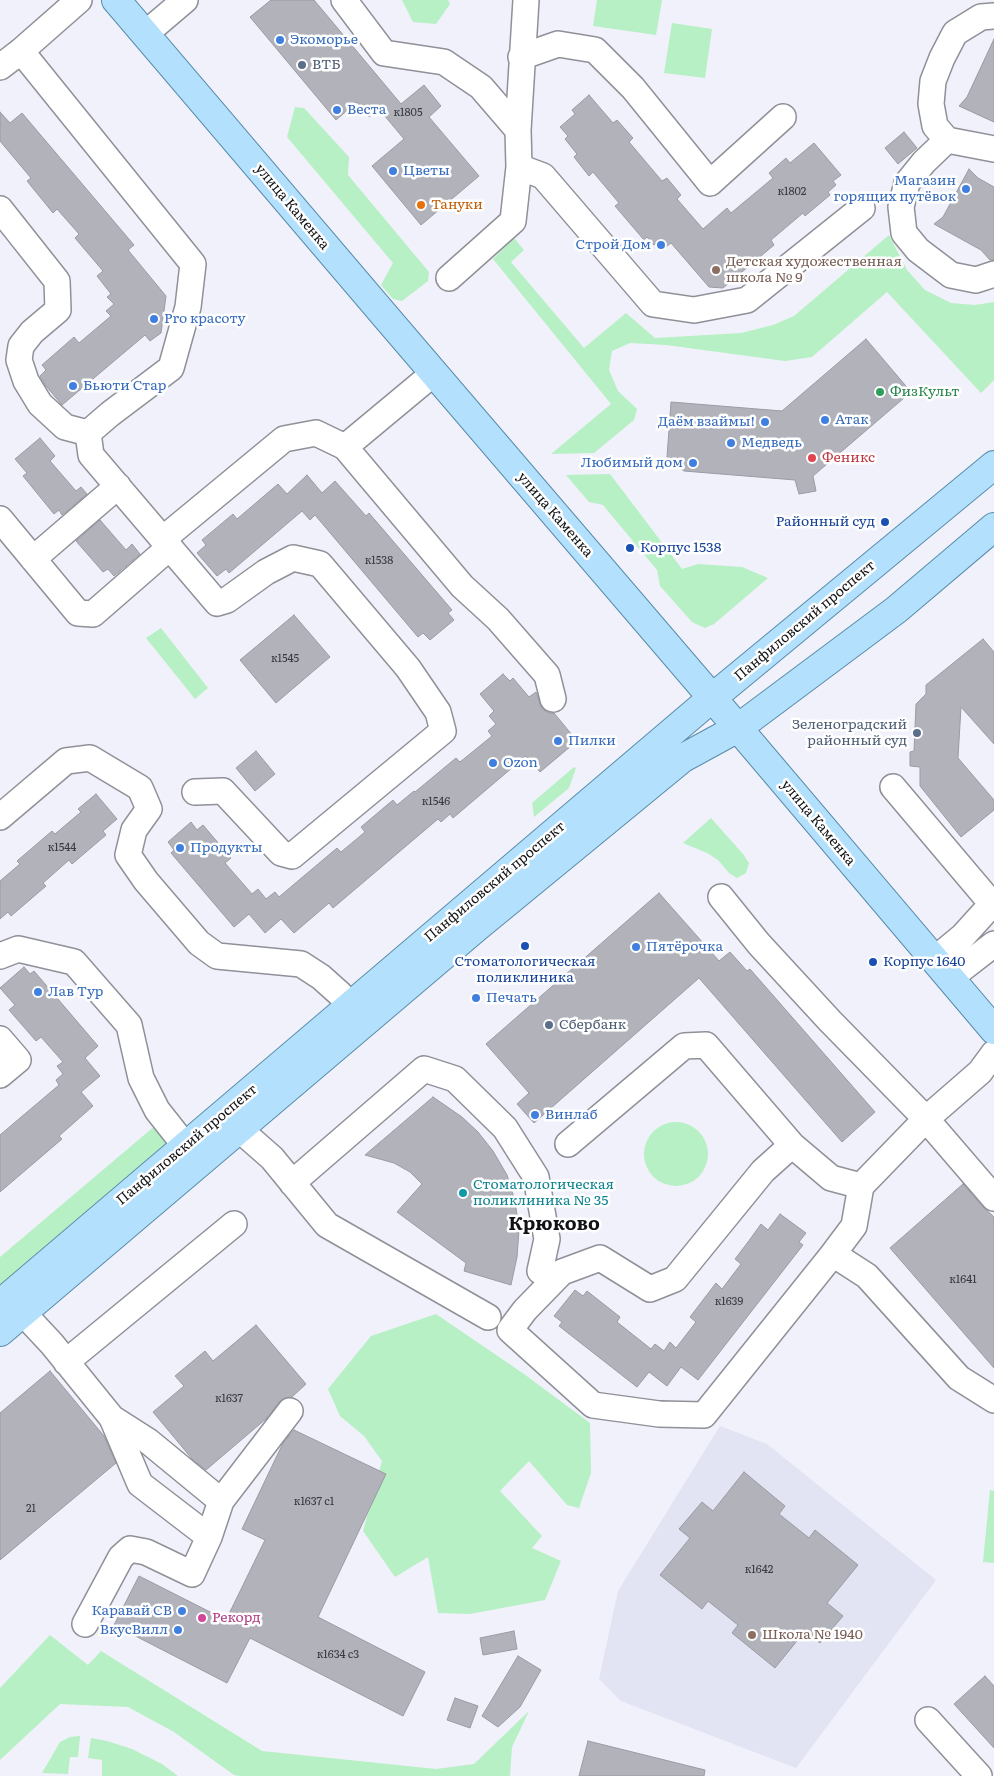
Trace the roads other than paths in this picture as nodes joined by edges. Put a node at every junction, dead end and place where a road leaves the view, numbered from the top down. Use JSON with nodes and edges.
{"nodes":[{"id":1,"x":79,"y":0,"type":"edge"},
{"id":2,"x":116,"y":0,"type":"edge"},
{"id":3,"x":186,"y":0,"type":"edge"},
{"id":4,"x":344,"y":0,"type":"edge"},
{"id":5,"x":526,"y":0,"type":"edge"},
{"id":6,"x":994,"y":16,"type":"edge"},
{"id":7,"x":145,"y":34,"type":"junction"},
{"id":8,"x":21,"y":51,"type":"junction"},
{"id":9,"x":522,"y":57,"type":"junction"},
{"id":10,"x":0,"y":67,"type":"edge"},
{"id":11,"x":783,"y":117,"type":"dead end"},
{"id":12,"x":518,"y":130,"type":"junction"},
{"id":13,"x":947,"y":140,"type":"junction"},
{"id":14,"x":994,"y":149,"type":"edge"},
{"id":15,"x":519,"y":167,"type":"junction"},
{"id":16,"x":862,"y":208,"type":"dead end"},
{"id":17,"x":0,"y":209,"type":"edge"},
{"id":18,"x":994,"y":274,"type":"edge"},
{"id":19,"x":449,"y":278,"type":"dead end"},
{"id":20,"x":434,"y":373,"type":"junction"},
{"id":21,"x":88,"y":433,"type":"junction"},
{"id":22,"x":346,"y":447,"type":"junction"},
{"id":23,"x":994,"y":465,"type":"edge"},
{"id":24,"x":118,"y":486,"type":"junction"},
{"id":25,"x":0,"y":519,"type":"edge"},
{"id":26,"x":994,"y":527,"type":"edge"},
{"id":27,"x":166,"y":543,"type":"junction"},
{"id":28,"x":33,"y":559,"type":"junction"},
{"id":29,"x":712,"y":698,"type":"junction"},
{"id":30,"x":553,"y":699,"type":"dead end"},
{"id":31,"x":738,"y":728,"type":"junction"},
{"id":32,"x":893,"y":788,"type":"dead end"},
{"id":33,"x":195,"y":792,"type":"dead end"},
{"id":34,"x":0,"y":817,"type":"edge"},
{"id":35,"x":721,"y":897,"type":"dead end"},
{"id":36,"x":994,"y":944,"type":"edge"},
{"id":37,"x":0,"y":956,"type":"edge"},
{"id":38,"x":942,"y":969,"type":"junction"},
{"id":39,"x":350,"y":1006,"type":"junction"},
{"id":40,"x":994,"y":1030,"type":"edge"},
{"id":41,"x":0,"y":1039,"type":"edge"},
{"id":42,"x":994,"y":1053,"type":"edge"},
{"id":43,"x":0,"y":1075,"type":"edge"},
{"id":44,"x":926,"y":1119,"type":"junction"},
{"id":45,"x":232,"y":1120,"type":"junction"},
{"id":46,"x":568,"y":1144,"type":"dead end"},
{"id":47,"x":792,"y":1145,"type":"junction"},
{"id":48,"x":192,"y":1154,"type":"junction"},
{"id":49,"x":292,"y":1183,"type":"junction"},
{"id":50,"x":860,"y":1186,"type":"junction"},
{"id":51,"x":994,"y":1198,"type":"edge"},
{"id":52,"x":234,"y":1224,"type":"dead end"},
{"id":53,"x":833,"y":1254,"type":"junction"},
{"id":54,"x":540,"y":1271,"type":"dead end"},
{"id":55,"x":10,"y":1305,"type":"edge"},
{"id":56,"x":488,"y":1317,"type":"dead end"},
{"id":57,"x":0,"y":1332,"type":"edge"},
{"id":58,"x":66,"y":1362,"type":"junction"},
{"id":59,"x":994,"y":1400,"type":"edge"},
{"id":60,"x":290,"y":1411,"type":"dead end"},
{"id":61,"x":100,"y":1413,"type":"junction"},
{"id":62,"x":221,"y":1501,"type":"junction"},
{"id":63,"x":209,"y":1537,"type":"junction"},
{"id":64,"x":85,"y":1624,"type":"dead end"},
{"id":65,"x":928,"y":1720,"type":"dead end"},
{"id":66,"x":979,"y":1776,"type":"edge"}],
"edges":[{"from":1,"to":8,"type":"lane"},
{"from":2,"to":7,"type":"main road","name":"улица Каменка"},
{"from":3,"to":7,"type":"lane"},
{"from":4,"to":12,"type":"lane"},
{"from":5,"to":9,"type":"lane"},
{"from":6,"to":13,"type":"lane"},
{"from":7,"to":20,"type":"main road","name":"улица Каменка"},
{"from":8,"to":10,"type":"lane"},
{"from":8,"to":21,"type":"lane"},
{"from":9,"to":11,"type":"lane"},
{"from":9,"to":12,"type":"lane"},
{"from":12,"to":15,"type":"lane"},
{"from":13,"to":14,"type":"lane"},
{"from":13,"to":18,"type":"lane"},
{"from":15,"to":16,"type":"lane"},
{"from":15,"to":19,"type":"lane"},
{"from":17,"to":21,"type":"lane"},
{"from":20,"to":22,"type":"lane"},
{"from":20,"to":29,"type":"main road","name":"улица Каменка"},
{"from":21,"to":24,"type":"lane"},
{"from":22,"to":27,"type":"lane"},
{"from":22,"to":30,"type":"lane"},
{"from":23,"to":29,"type":"main road","name":"Панфиловский проспект"},
{"from":24,"to":27,"type":"lane"},
{"from":24,"to":28,"type":"lane"},
{"from":25,"to":28,"type":"lane"},
{"from":26,"to":31,"type":"main road","name":"Панфиловский проспект"},
{"from":27,"to":28,"type":"lane"},
{"from":27,"to":33,"type":"lane"},
{"from":29,"to":31,"type":"main road","name":"улица Каменка"},
{"from":29,"to":39,"type":"main road","name":"Панфиловский проспект"},
{"from":31,"to":38,"type":"main road","name":"улица Каменка"},
{"from":31,"to":45,"type":"main road","name":"Панфиловский проспект"},
{"from":32,"to":38,"type":"lane"},
{"from":34,"to":39,"type":"lane"},
{"from":35,"to":44,"type":"lane"},
{"from":36,"to":38,"type":"lane"},
{"from":37,"to":48,"type":"lane"},
{"from":38,"to":40,"type":"main road","name":"улица Каменка"},
{"from":39,"to":45,"type":"main road","name":"Панфиловский проспект"},
{"from":41,"to":43,"type":"lane"},
{"from":42,"to":44,"type":"lane"},
{"from":44,"to":50,"type":"lane"},
{"from":44,"to":51,"type":"lane"},
{"from":45,"to":48,"type":"main road","name":"Панфиловский проспект"},
{"from":45,"to":49,"type":"lane"},
{"from":46,"to":47,"type":"lane"},
{"from":47,"to":50,"type":"lane"},
{"from":47,"to":53,"type":"lane"},
{"from":48,"to":55,"type":"main road","name":"Панфиловский проспект"},
{"from":49,"to":54,"type":"lane"},
{"from":49,"to":56,"type":"lane"},
{"from":50,"to":53,"type":"lane"},
{"from":52,"to":58,"type":"lane"},
{"from":53,"to":59,"type":"lane"},
{"from":55,"to":57,"type":"main road","name":"Панфиловский проспект"},
{"from":55,"to":58,"type":"lane"},
{"from":58,"to":61,"type":"lane"},
{"from":60,"to":62,"type":"lane"},
{"from":61,"to":62,"type":"lane"},
{"from":61,"to":63,"type":"lane"},
{"from":62,"to":63,"type":"lane"},
{"from":63,"to":64,"type":"lane"},
{"from":65,"to":66,"type":"lane"}]}
